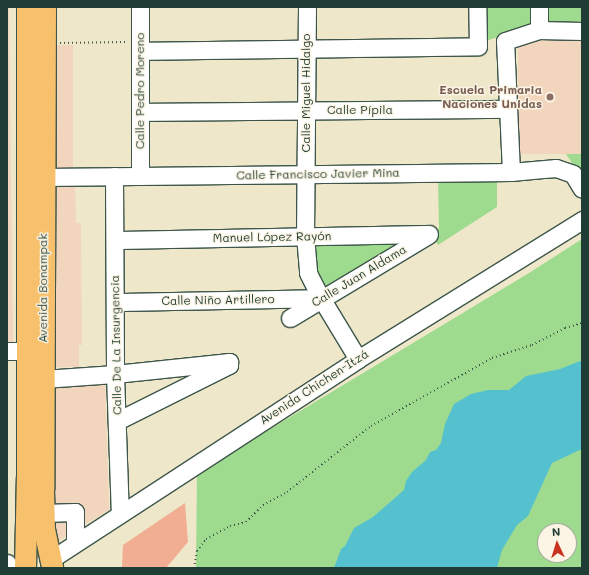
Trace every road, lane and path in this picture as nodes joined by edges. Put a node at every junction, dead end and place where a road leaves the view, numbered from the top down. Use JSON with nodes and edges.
{"nodes":[{"id":1,"x":27,"y":7,"type":"edge"},
{"id":2,"x":45,"y":7,"type":"edge"},
{"id":3,"x":140,"y":7,"type":"edge"},
{"id":4,"x":307,"y":7,"type":"edge"},
{"id":5,"x":477,"y":7,"type":"edge"},
{"id":6,"x":539,"y":7,"type":"edge"},
{"id":7,"x":539,"y":30,"type":"junction"},
{"id":8,"x":582,"y":31,"type":"edge"},
{"id":9,"x":44,"y":43,"type":"junction"},
{"id":10,"x":140,"y":46,"type":"junction"},
{"id":11,"x":306,"y":48,"type":"junction"},
{"id":12,"x":508,"y":109,"type":"junction"},
{"id":13,"x":306,"y":110,"type":"junction"},
{"id":14,"x":140,"y":112,"type":"junction"},
{"id":15,"x":511,"y":172,"type":"junction"},
{"id":16,"x":305,"y":173,"type":"junction"},
{"id":17,"x":114,"y":176,"type":"junction"},
{"id":18,"x":140,"y":176,"type":"junction"},
{"id":19,"x":44,"y":177,"type":"junction"},
{"id":20,"x":582,"y":189,"type":"edge"},
{"id":21,"x":582,"y":220,"type":"edge"},
{"id":22,"x":429,"y":234,"type":"joint"},
{"id":23,"x":305,"y":236,"type":"junction"},
{"id":24,"x":115,"y":240,"type":"junction"},
{"id":25,"x":321,"y":298,"type":"junction"},
{"id":26,"x":116,"y":302,"type":"junction"},
{"id":27,"x":290,"y":318,"type":"dead end"},
{"id":28,"x":582,"y":323,"type":"edge"},
{"id":29,"x":16,"y":351,"type":"edge"},
{"id":30,"x":358,"y":359,"type":"junction"},
{"id":31,"x":115,"y":374,"type":"junction"},
{"id":32,"x":43,"y":379,"type":"junction"},
{"id":33,"x":117,"y":421,"type":"junction"},
{"id":34,"x":43,"y":513,"type":"junction"},
{"id":35,"x":120,"y":514,"type":"junction"},
{"id":36,"x":75,"y":543,"type":"junction"},
{"id":37,"x":7,"y":563,"type":"edge"},
{"id":38,"x":51,"y":564,"type":"edge"},
{"id":39,"x":10,"y":568,"type":"edge"},
{"id":40,"x":25,"y":568,"type":"edge"},
{"id":41,"x":194,"y":568,"type":"edge"}],
"edges":[{"from":1,"to":29,"type":"main road","name":"Avenida Bonampak"},
{"from":2,"to":9,"type":"main road","name":"Avenida Bonampak"},
{"from":3,"to":10,"type":"street","name":"Calle Pedro Moreno"},
{"from":4,"to":11,"type":"street","name":"Calle Miguel Hidalgo"},
{"from":5,"to":11,"type":"street"},
{"from":6,"to":7,"type":"street"},
{"from":7,"to":8,"type":"street"},
{"from":7,"to":12,"type":"street"},
{"from":9,"to":10,"type":"path"},
{"from":9,"to":19,"type":"main road","name":"Avenida Bonampak"},
{"from":10,"to":11,"type":"street"},
{"from":10,"to":14,"type":"street","name":"Calle Pedro Moreno"},
{"from":11,"to":13,"type":"street","name":"Calle Miguel Hidalgo"},
{"from":12,"to":13,"type":"street","name":"Calle Pípila"},
{"from":12,"to":15,"type":"street"},
{"from":13,"to":14,"type":"street","name":"Calle Pípila"},
{"from":13,"to":16,"type":"street","name":"Calle Miguel Hidalgo"},
{"from":14,"to":18,"type":"street","name":"Calle Pedro Moreno"},
{"from":15,"to":16,"type":"street","name":"Calle Francisco Javier Mina"},
{"from":15,"to":20,"type":"street","name":"Calle Francisco Javier Mina"},
{"from":16,"to":18,"type":"street","name":"Calle Francisco Javier Mina"},
{"from":16,"to":23,"type":"street","name":"Calle Miguel Hidalgo"},
{"from":17,"to":18,"type":"street","name":"Calle Francisco Javier Mina"},
{"from":17,"to":19,"type":"street","name":"Calle Francisco Javier Mina"},
{"from":17,"to":24,"type":"street","name":"Calle De La Insurgencia"},
{"from":19,"to":32,"type":"main road","name":"Avenida Bonampak"},
{"from":21,"to":30,"type":"street","name":"Avenida Chichen-Itzá"},
{"from":22,"to":23,"type":"street","name":"Manuel López Rayón"},
{"from":22,"to":25,"type":"street","name":"Calle Juan Aldama"},
{"from":23,"to":24,"type":"street","name":"Manuel López Rayón"},
{"from":23,"to":25,"type":"street","name":"Calle Miguel Hidalgo"},
{"from":24,"to":26,"type":"street","name":"Calle De La Insurgencia"},
{"from":25,"to":26,"type":"street","name":"Calle Niño Artillero"},
{"from":25,"to":27,"type":"street","name":"Calle Juan Aldama"},
{"from":25,"to":30,"type":"street","name":"Calle Miguel Hidalgo"},
{"from":26,"to":31,"type":"street","name":"Calle De La Insurgencia"},
{"from":28,"to":41,"type":"path"},
{"from":29,"to":40,"type":"main road","name":"Avenida Bonampak"},
{"from":30,"to":35,"type":"street","name":"Avenida Chichen-Itzá"},
{"from":31,"to":32,"type":"street"},
{"from":31,"to":33,"type":"street","name":"Calle De La Insurgencia"},
{"from":31,"to":33,"type":"street"},
{"from":32,"to":34,"type":"main road","name":"Avenida Bonampak"},
{"from":33,"to":35,"type":"street","name":"Calle De La Insurgencia"},
{"from":34,"to":36,"type":"street"},
{"from":34,"to":38,"type":"main road","name":"Avenida Bonampak"},
{"from":35,"to":36,"type":"street","name":"Avenida Chichen-Itzá"},
{"from":36,"to":38,"type":"street","name":"Avenida Chichen-Itzá"},
{"from":37,"to":39,"type":"street"}]}
